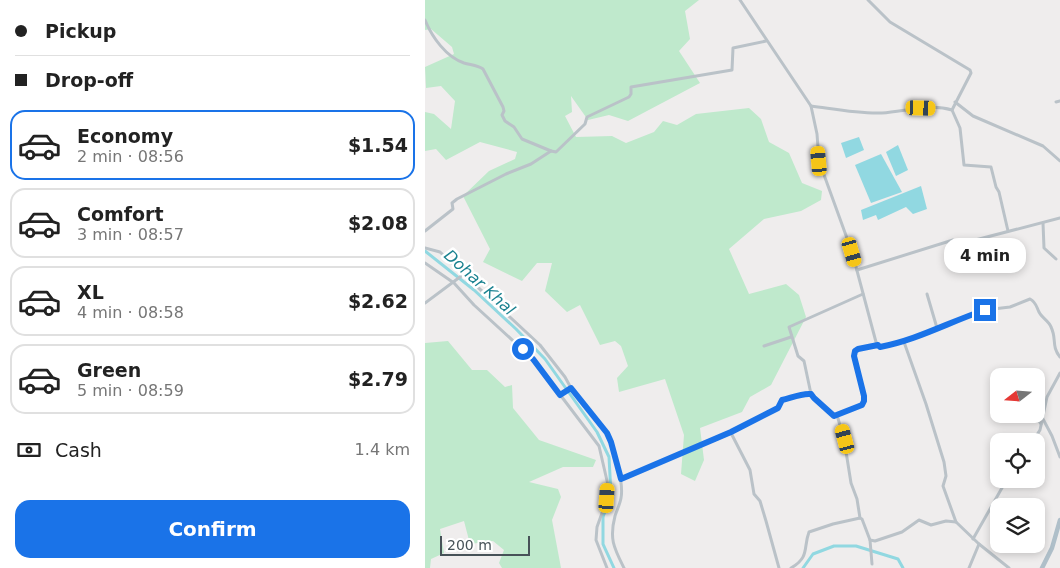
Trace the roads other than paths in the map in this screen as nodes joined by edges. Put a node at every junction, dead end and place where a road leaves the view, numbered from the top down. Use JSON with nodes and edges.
{"nodes":[{"id":1,"x":740,"y":0,"type":"edge"},
{"id":2,"x":868,"y":0,"type":"edge"},
{"id":3,"x":425,"y":20,"type":"edge"},
{"id":4,"x":766,"y":41,"type":"junction"},
{"id":5,"x":955,"y":102,"type":"junction"},
{"id":6,"x":811,"y":106,"type":"junction"},
{"id":7,"x":952,"y":110,"type":"junction"},
{"id":8,"x":551,"y":151,"type":"junction"},
{"id":9,"x":1060,"y":161,"type":"edge"},
{"id":10,"x":1060,"y":218,"type":"edge"},
{"id":11,"x":1043,"y":223,"type":"junction"},
{"id":12,"x":1008,"y":230,"type":"junction"},
{"id":13,"x":425,"y":231,"type":"edge"},
{"id":14,"x":425,"y":248,"type":"edge"},
{"id":15,"x":1056,"y":259,"type":"dead end"},
{"id":16,"x":425,"y":264,"type":"edge"},
{"id":17,"x":857,"y":270,"type":"junction"},
{"id":18,"x":463,"y":275,"type":"junction"},
{"id":19,"x":455,"y":282,"type":"junction"},
{"id":20,"x":863,"y":294,"type":"junction"},
{"id":21,"x":927,"y":294,"type":"dead end"},
{"id":22,"x":425,"y":303,"type":"edge"},
{"id":23,"x":937,"y":328,"type":"junction"},
{"id":24,"x":791,"y":337,"type":"junction"},
{"id":25,"x":904,"y":342,"type":"junction"},
{"id":26,"x":878,"y":345,"type":"junction"},
{"id":27,"x":764,"y":346,"type":"dead end"},
{"id":28,"x":1060,"y":357,"type":"edge"},
{"id":29,"x":1060,"y":373,"type":"edge"},
{"id":30,"x":570,"y":388,"type":"junction"},
{"id":31,"x":562,"y":394,"type":"junction"},
{"id":32,"x":811,"y":394,"type":"junction"},
{"id":33,"x":1045,"y":408,"type":"edge"},
{"id":34,"x":837,"y":415,"type":"junction"},
{"id":35,"x":1045,"y":423,"type":"edge"},
{"id":36,"x":1041,"y":425,"type":"edge"},
{"id":37,"x":731,"y":432,"type":"junction"},
{"id":38,"x":1037,"y":433,"type":"edge"},
{"id":39,"x":1060,"y":457,"type":"edge"},
{"id":40,"x":621,"y":479,"type":"junction"},
{"id":41,"x":1002,"y":488,"type":"edge"},
{"id":42,"x":860,"y":518,"type":"junction"},
{"id":43,"x":1060,"y":520,"type":"edge"},
{"id":44,"x":956,"y":522,"type":"junction"},
{"id":45,"x":973,"y":539,"type":"junction"},
{"id":46,"x":870,"y":540,"type":"junction"},
{"id":47,"x":979,"y":544,"type":"junction"},
{"id":48,"x":872,"y":564,"type":"dead end"},
{"id":49,"x":607,"y":568,"type":"edge"},
{"id":50,"x":624,"y":568,"type":"edge"},
{"id":51,"x":779,"y":568,"type":"edge"},
{"id":52,"x":791,"y":568,"type":"edge"},
{"id":53,"x":969,"y":568,"type":"edge"},
{"id":54,"x":1009,"y":568,"type":"edge"},
{"id":55,"x":1042,"y":568,"type":"edge"}],
"edges":[{"from":1,"to":4,"type":"street"},
{"from":2,"to":5,"type":"street"},
{"from":3,"to":8,"type":"street"},
{"from":4,"to":6,"type":"street"},
{"from":4,"to":8,"type":"street"},
{"from":5,"to":7,"type":"street"},
{"from":5,"to":9,"type":"street"},
{"from":6,"to":7,"type":"street"},
{"from":6,"to":17,"type":"street"},
{"from":7,"to":12,"type":"street"},
{"from":8,"to":13,"type":"street"},
{"from":10,"to":11,"type":"street"},
{"from":11,"to":12,"type":"street"},
{"from":11,"to":15,"type":"street"},
{"from":12,"to":17,"type":"street"},
{"from":14,"to":18,"type":"street"},
{"from":16,"to":19,"type":"street"},
{"from":17,"to":20,"type":"street"},
{"from":18,"to":19,"type":"street"},
{"from":18,"to":30,"type":"street"},
{"from":19,"to":22,"type":"street"},
{"from":19,"to":31,"type":"street"},
{"from":20,"to":24,"type":"street"},
{"from":20,"to":26,"type":"street"},
{"from":21,"to":23,"type":"street"},
{"from":23,"to":25,"type":"street"},
{"from":23,"to":28,"type":"street"},
{"from":24,"to":27,"type":"street"},
{"from":24,"to":32,"type":"street"},
{"from":25,"to":26,"type":"street"},
{"from":25,"to":44,"type":"street"},
{"from":26,"to":34,"type":"street"},
{"from":29,"to":33,"type":"street"},
{"from":30,"to":31,"type":"street"},
{"from":30,"to":40,"type":"street"},
{"from":31,"to":49,"type":"street"},
{"from":32,"to":34,"type":"street"},
{"from":32,"to":37,"type":"street"},
{"from":34,"to":42,"type":"street"},
{"from":35,"to":39,"type":"street"},
{"from":36,"to":38,"type":"street"},
{"from":37,"to":40,"type":"street"},
{"from":37,"to":51,"type":"street"},
{"from":40,"to":50,"type":"street"},
{"from":41,"to":45,"type":"street"},
{"from":42,"to":46,"type":"street"},
{"from":42,"to":52,"type":"street"},
{"from":43,"to":55,"type":"main road"},
{"from":44,"to":45,"type":"street"},
{"from":44,"to":46,"type":"street"},
{"from":45,"to":47,"type":"street"},
{"from":46,"to":48,"type":"street"},
{"from":47,"to":53,"type":"street"},
{"from":47,"to":54,"type":"street"}]}
